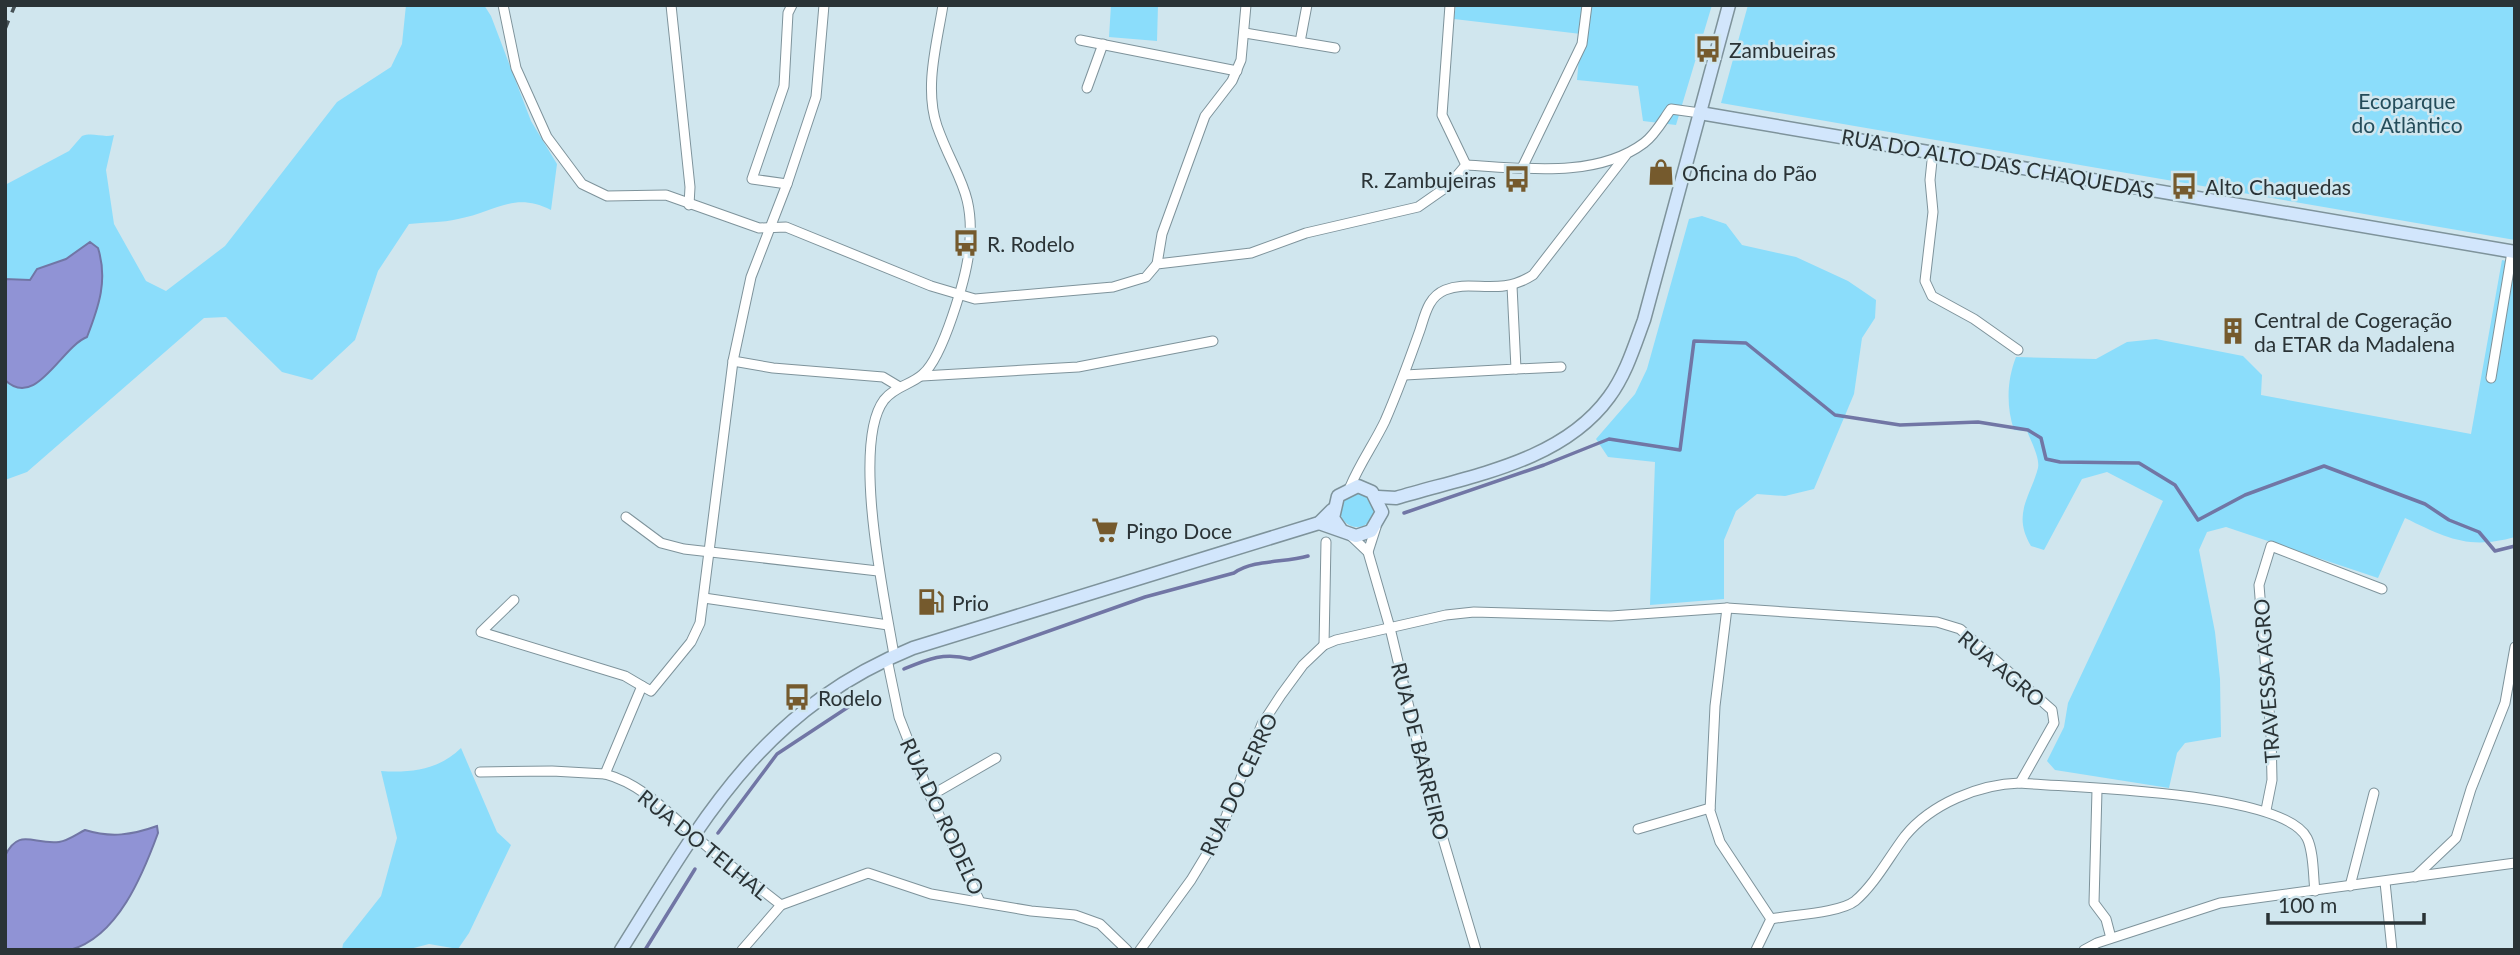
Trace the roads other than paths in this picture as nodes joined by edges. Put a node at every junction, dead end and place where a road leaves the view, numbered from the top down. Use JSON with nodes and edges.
{"nodes":[{"id":1,"x":503,"y":5,"type":"edge"},
{"id":2,"x":671,"y":5,"type":"edge"},
{"id":3,"x":792,"y":5,"type":"edge"},
{"id":4,"x":943,"y":5,"type":"edge"},
{"id":5,"x":1246,"y":5,"type":"edge"},
{"id":6,"x":1307,"y":5,"type":"edge"},
{"id":7,"x":1450,"y":5,"type":"edge"},
{"id":8,"x":1587,"y":5,"type":"edge"},
{"id":9,"x":1729,"y":5,"type":"edge"},
{"id":10,"x":823,"y":7,"type":"edge"},
{"id":11,"x":1245,"y":33,"type":"junction"},
{"id":12,"x":1080,"y":40,"type":"dead end"},
{"id":13,"x":1300,"y":42,"type":"junction"},
{"id":14,"x":1103,"y":44,"type":"junction"},
{"id":15,"x":1335,"y":48,"type":"dead end"},
{"id":16,"x":1237,"y":71,"type":"junction"},
{"id":17,"x":1087,"y":88,"type":"dead end"},
{"id":18,"x":1700,"y":113,"type":"junction"},
{"id":19,"x":1933,"y":151,"type":"junction"},
{"id":20,"x":1626,"y":155,"type":"junction"},
{"id":21,"x":1466,"y":165,"type":"junction"},
{"id":22,"x":1522,"y":168,"type":"junction"},
{"id":23,"x":787,"y":184,"type":"junction"},
{"id":24,"x":689,"y":205,"type":"junction"},
{"id":25,"x":769,"y":228,"type":"junction"},
{"id":26,"x":2514,"y":252,"type":"edge"},
{"id":27,"x":1157,"y":264,"type":"junction"},
{"id":28,"x":1512,"y":286,"type":"junction"},
{"id":29,"x":957,"y":294,"type":"junction"},
{"id":30,"x":1213,"y":341,"type":"dead end"},
{"id":31,"x":2018,"y":350,"type":"dead end"},
{"id":32,"x":733,"y":361,"type":"junction"},
{"id":33,"x":1561,"y":367,"type":"dead end"},
{"id":34,"x":1516,"y":369,"type":"junction"},
{"id":35,"x":1405,"y":375,"type":"junction"},
{"id":36,"x":922,"y":376,"type":"junction"},
{"id":37,"x":2491,"y":378,"type":"dead end"},
{"id":38,"x":898,"y":386,"type":"junction"},
{"id":39,"x":1359,"y":467,"type":"junction"},
{"id":40,"x":1350,"y":487,"type":"junction"},
{"id":41,"x":1365,"y":488,"type":"junction"},
{"id":42,"x":1377,"y":497,"type":"junction"},
{"id":43,"x":1395,"y":498,"type":"junction"},
{"id":44,"x":1332,"y":510,"type":"junction"},
{"id":45,"x":1382,"y":512,"type":"junction"},
{"id":46,"x":626,"y":517,"type":"dead end"},
{"id":47,"x":1319,"y":523,"type":"junction"},
{"id":48,"x":1377,"y":526,"type":"junction"},
{"id":49,"x":1345,"y":532,"type":"junction"},
{"id":50,"x":1326,"y":542,"type":"dead end"},
{"id":51,"x":1368,"y":552,"type":"junction"},
{"id":52,"x":710,"y":553,"type":"junction"},
{"id":53,"x":878,"y":571,"type":"junction"},
{"id":54,"x":2382,"y":589,"type":"dead end"},
{"id":55,"x":704,"y":598,"type":"junction"},
{"id":56,"x":514,"y":600,"type":"dead end"},
{"id":57,"x":1727,"y":608,"type":"junction"},
{"id":58,"x":888,"y":625,"type":"junction"},
{"id":59,"x":1390,"y":628,"type":"junction"},
{"id":60,"x":1324,"y":645,"type":"junction"},
{"id":61,"x":2515,"y":647,"type":"edge"},
{"id":62,"x":890,"y":657,"type":"junction"},
{"id":63,"x":642,"y":686,"type":"junction"},
{"id":64,"x":996,"y":758,"type":"dead end"},
{"id":65,"x":480,"y":772,"type":"dead end"},
{"id":66,"x":605,"y":774,"type":"junction"},
{"id":67,"x":2020,"y":783,"type":"junction"},
{"id":68,"x":2096,"y":790,"type":"junction"},
{"id":69,"x":2374,"y":793,"type":"dead end"},
{"id":70,"x":930,"y":796,"type":"junction"},
{"id":71,"x":1710,"y":808,"type":"junction"},
{"id":72,"x":2266,"y":810,"type":"junction"},
{"id":73,"x":1638,"y":829,"type":"dead end"},
{"id":74,"x":693,"y":835,"type":"junction"},
{"id":75,"x":2515,"y":863,"type":"edge"},
{"id":76,"x":2414,"y":878,"type":"junction"},
{"id":77,"x":2385,"y":882,"type":"junction"},
{"id":78,"x":2350,"y":887,"type":"junction"},
{"id":79,"x":2315,"y":891,"type":"junction"},
{"id":80,"x":980,"y":902,"type":"junction"},
{"id":81,"x":781,"y":905,"type":"junction"},
{"id":82,"x":1771,"y":919,"type":"junction"},
{"id":83,"x":2111,"y":938,"type":"junction"},
{"id":84,"x":621,"y":950,"type":"edge"},
{"id":85,"x":742,"y":950,"type":"edge"},
{"id":86,"x":1127,"y":950,"type":"edge"},
{"id":87,"x":1140,"y":950,"type":"edge"},
{"id":88,"x":1476,"y":950,"type":"edge"},
{"id":89,"x":1756,"y":950,"type":"edge"},
{"id":90,"x":2084,"y":950,"type":"edge"},
{"id":91,"x":2392,"y":950,"type":"edge"}],
"edges":[{"from":1,"to":24,"type":"street"},
{"from":2,"to":24,"type":"street"},
{"from":3,"to":23,"type":"street"},
{"from":4,"to":29,"type":"street"},
{"from":5,"to":11,"type":"street"},
{"from":6,"to":13,"type":"street"},
{"from":7,"to":21,"type":"street"},
{"from":8,"to":22,"type":"street"},
{"from":9,"to":18,"type":"main road"},
{"from":10,"to":23,"type":"street"},
{"from":11,"to":13,"type":"street"},
{"from":11,"to":16,"type":"street"},
{"from":12,"to":14,"type":"street"},
{"from":13,"to":15,"type":"street"},
{"from":14,"to":16,"type":"street"},
{"from":14,"to":17,"type":"street"},
{"from":16,"to":27,"type":"street"},
{"from":18,"to":19,"type":"main road","name":"RUA DO ALTO DAS CHAQUEDAS"},
{"from":18,"to":20,"type":"street","name":"RUA DO ALTO DAS CHAQUEDAS"},
{"from":18,"to":43,"type":"main road"},
{"from":19,"to":26,"type":"main road","name":"RUA DO ALTO DAS CHAQUEDAS"},
{"from":19,"to":31,"type":"street"},
{"from":20,"to":22,"type":"street"},
{"from":20,"to":28,"type":"street"},
{"from":21,"to":22,"type":"street"},
{"from":21,"to":27,"type":"street"},
{"from":23,"to":25,"type":"street"},
{"from":24,"to":25,"type":"street"},
{"from":25,"to":29,"type":"street"},
{"from":25,"to":32,"type":"street"},
{"from":26,"to":37,"type":"street","name":"RUA DO ALTO DAS CHAQUEDAS"},
{"from":27,"to":29,"type":"street"},
{"from":28,"to":34,"type":"street"},
{"from":28,"to":35,"type":"street"},
{"from":29,"to":36,"type":"street"},
{"from":30,"to":36,"type":"street"},
{"from":32,"to":38,"type":"street"},
{"from":32,"to":52,"type":"street"},
{"from":33,"to":34,"type":"street"},
{"from":34,"to":35,"type":"street"},
{"from":35,"to":39,"type":"street"},
{"from":36,"to":38,"type":"street"},
{"from":38,"to":53,"type":"street","name":"RUA DO RODELO"},
{"from":39,"to":40,"type":"street"},
{"from":39,"to":41,"type":"street"},
{"from":40,"to":41,"type":"main road"},
{"from":40,"to":44,"type":"main road"},
{"from":41,"to":42,"type":"main road"},
{"from":42,"to":43,"type":"main road"},
{"from":42,"to":45,"type":"main road"},
{"from":43,"to":45,"type":"main road"},
{"from":44,"to":47,"type":"main road"},
{"from":44,"to":49,"type":"main road"},
{"from":45,"to":48,"type":"main road"},
{"from":46,"to":52,"type":"street"},
{"from":47,"to":49,"type":"main road"},
{"from":47,"to":62,"type":"main road"},
{"from":48,"to":49,"type":"main road"},
{"from":48,"to":51,"type":"street"},
{"from":49,"to":51,"type":"street"},
{"from":50,"to":60,"type":"street"},
{"from":51,"to":59,"type":"street","name":"RUA DE BARREIRO"},
{"from":52,"to":53,"type":"street"},
{"from":52,"to":55,"type":"street"},
{"from":53,"to":58,"type":"street","name":"RUA DO RODELO"},
{"from":54,"to":72,"type":"street","name":"TRAVESSA AGRO"},
{"from":55,"to":58,"type":"street"},
{"from":55,"to":63,"type":"street"},
{"from":56,"to":63,"type":"street"},
{"from":57,"to":59,"type":"street"},
{"from":57,"to":67,"type":"street","name":"RUA AGRO"},
{"from":57,"to":71,"type":"street"},
{"from":58,"to":62,"type":"street","name":"RUA DO RODELO"},
{"from":59,"to":60,"type":"street"},
{"from":59,"to":88,"type":"street","name":"RUA DE BARREIRO"},
{"from":60,"to":87,"type":"street","name":"RUA DO CERRO"},
{"from":61,"to":76,"type":"street"},
{"from":62,"to":70,"type":"street","name":"RUA DO RODELO"},
{"from":62,"to":74,"type":"main road"},
{"from":63,"to":66,"type":"street"},
{"from":64,"to":70,"type":"street"},
{"from":65,"to":66,"type":"street"},
{"from":66,"to":74,"type":"street","name":"RUA DO TELHAL"},
{"from":67,"to":68,"type":"street"},
{"from":67,"to":82,"type":"street"},
{"from":68,"to":72,"type":"street"},
{"from":68,"to":83,"type":"street"},
{"from":69,"to":78,"type":"street"},
{"from":70,"to":80,"type":"street","name":"RUA DO RODELO"},
{"from":71,"to":73,"type":"street"},
{"from":71,"to":82,"type":"street"},
{"from":72,"to":79,"type":"street"},
{"from":74,"to":81,"type":"street","name":"RUA DO TELHAL"},
{"from":74,"to":84,"type":"main road"},
{"from":75,"to":76,"type":"street"},
{"from":76,"to":77,"type":"street"},
{"from":77,"to":78,"type":"street"},
{"from":77,"to":91,"type":"street"},
{"from":78,"to":79,"type":"street"},
{"from":79,"to":83,"type":"street"},
{"from":80,"to":81,"type":"street"},
{"from":80,"to":86,"type":"street","name":"RUA DO RODELO"},
{"from":81,"to":85,"type":"street"},
{"from":82,"to":89,"type":"street"},
{"from":83,"to":90,"type":"street"}]}
